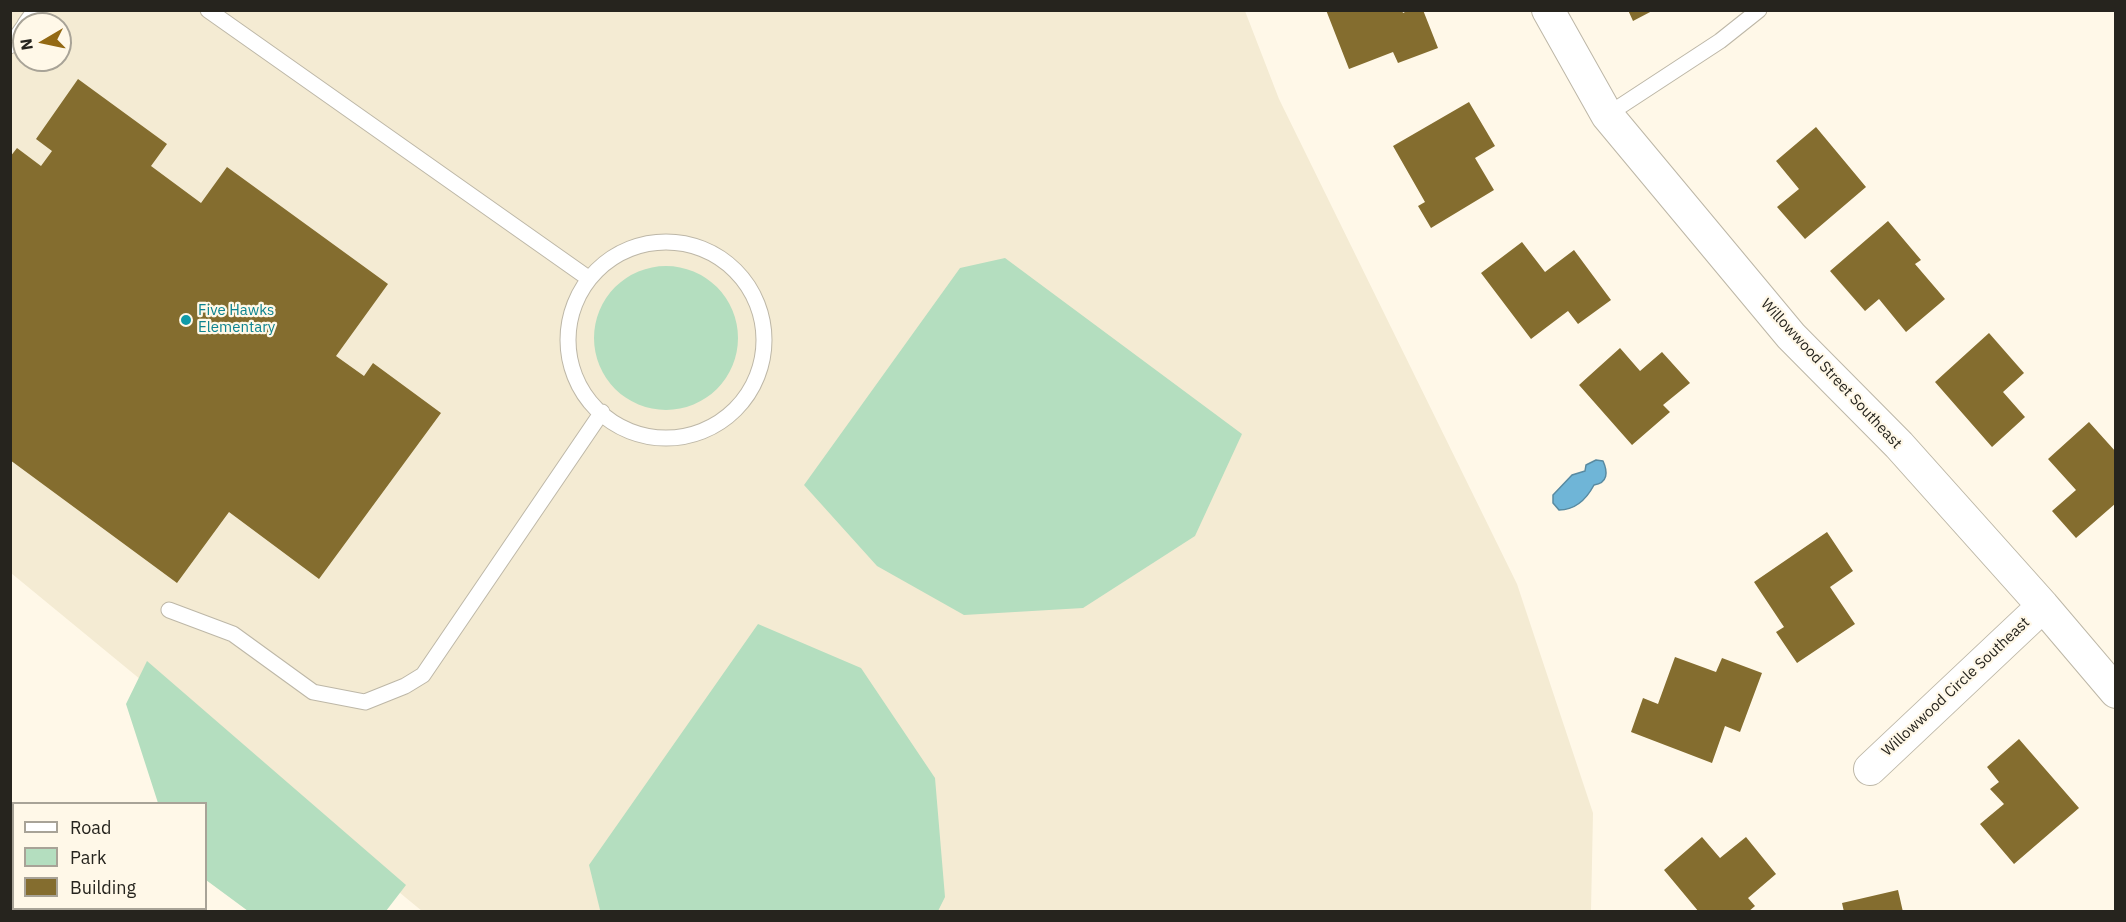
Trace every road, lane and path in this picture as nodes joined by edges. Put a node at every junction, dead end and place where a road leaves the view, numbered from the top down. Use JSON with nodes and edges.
{"nodes":[{"id":1,"x":208,"y":10,"type":"edge"},
{"id":2,"x":1548,"y":10,"type":"edge"},
{"id":3,"x":1757,"y":12,"type":"edge"},
{"id":4,"x":1607,"y":115,"type":"junction"},
{"id":5,"x":588,"y":278,"type":"junction"},
{"id":6,"x":602,"y":412,"type":"junction"},
{"id":7,"x":2043,"y":606,"type":"junction"},
{"id":8,"x":169,"y":610,"type":"dead end"},
{"id":9,"x":2115,"y":692,"type":"edge"},
{"id":10,"x":1870,"y":769,"type":"dead end"}],
"edges":[{"from":1,"to":5,"type":"lane"},
{"from":2,"to":4,"type":"street","name":"Willowwood Street Southeast"},
{"from":3,"to":4,"type":"lane"},
{"from":4,"to":7,"type":"street","name":"Willowwood Street Southeast"},
{"from":5,"to":6,"type":"lane"},
{"from":5,"to":6,"type":"lane"},
{"from":6,"to":8,"type":"lane"},
{"from":7,"to":9,"type":"street","name":"Willowwood Street Southeast"},
{"from":7,"to":10,"type":"street","name":"Willowwood Circle Southeast"}]}
